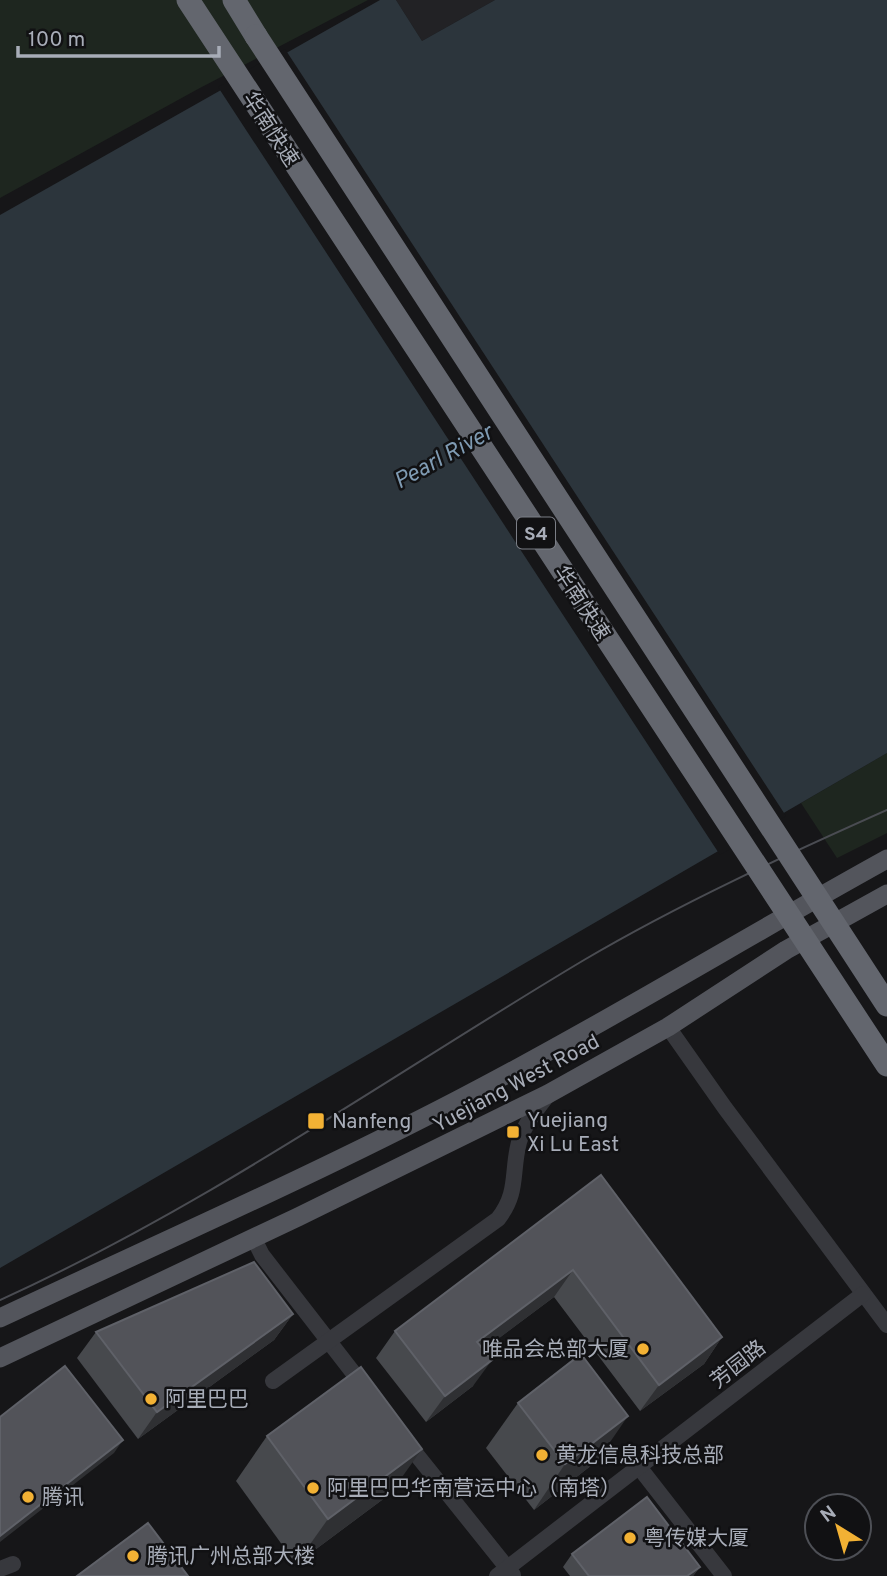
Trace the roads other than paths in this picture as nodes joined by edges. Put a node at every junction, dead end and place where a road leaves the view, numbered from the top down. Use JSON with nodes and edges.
{"nodes":[{"id":1,"x":188,"y":0,"type":"edge"},
{"id":2,"x":234,"y":0,"type":"edge"},
{"id":3,"x":887,"y":859,"type":"edge"},
{"id":4,"x":887,"y":894,"type":"edge"},
{"id":5,"x":887,"y":1005,"type":"edge"},
{"id":6,"x":668,"y":1027,"type":"junction"},
{"id":7,"x":887,"y":1065,"type":"edge"},
{"id":8,"x":548,"y":1094,"type":"junction"},
{"id":9,"x":254,"y":1238,"type":"junction"},
{"id":10,"x":863,"y":1293,"type":"junction"},
{"id":11,"x":0,"y":1318,"type":"edge"},
{"id":12,"x":887,"y":1325,"type":"edge"},
{"id":13,"x":328,"y":1342,"type":"junction"},
{"id":14,"x":0,"y":1358,"type":"edge"},
{"id":15,"x":273,"y":1381,"type":"dead end"},
{"id":16,"x":370,"y":1396,"type":"edge"},
{"id":17,"x":396,"y":1428,"type":"edge"},
{"id":18,"x":639,"y":1467,"type":"junction"},
{"id":19,"x":0,"y":1569,"type":"edge"},
{"id":20,"x":506,"y":1573,"type":"edge"},
{"id":21,"x":6,"y":1576,"type":"edge"},
{"id":22,"x":724,"y":1576,"type":"edge"}],
"edges":[{"from":1,"to":7,"type":"highway","name":"华南快速","number":"S4","bridge":true},
{"from":2,"to":5,"type":"highway","name":"华南快速","number":"S4","bridge":true},
{"from":3,"to":11,"type":"main road","name":"Yuejiang West Road"},
{"from":4,"to":6,"type":"main road","name":"Yuejiang West Road"},
{"from":6,"to":8,"type":"main road","name":"Yuejiang West Road"},
{"from":6,"to":10,"type":"street"},
{"from":8,"to":9,"type":"main road","name":"Yuejiang West Road"},
{"from":8,"to":13,"type":"street"},
{"from":9,"to":13,"type":"street"},
{"from":9,"to":14,"type":"main road","name":"Yuejiang West Road"},
{"from":10,"to":12,"type":"street"},
{"from":10,"to":18,"type":"street","name":"芳园路"},
{"from":13,"to":15,"type":"street"},
{"from":13,"to":16,"type":"street"},
{"from":17,"to":20,"type":"street"},
{"from":18,"to":20,"type":"street","name":"芳园路"},
{"from":18,"to":22,"type":"street"},
{"from":19,"to":21,"type":"street"}]}
